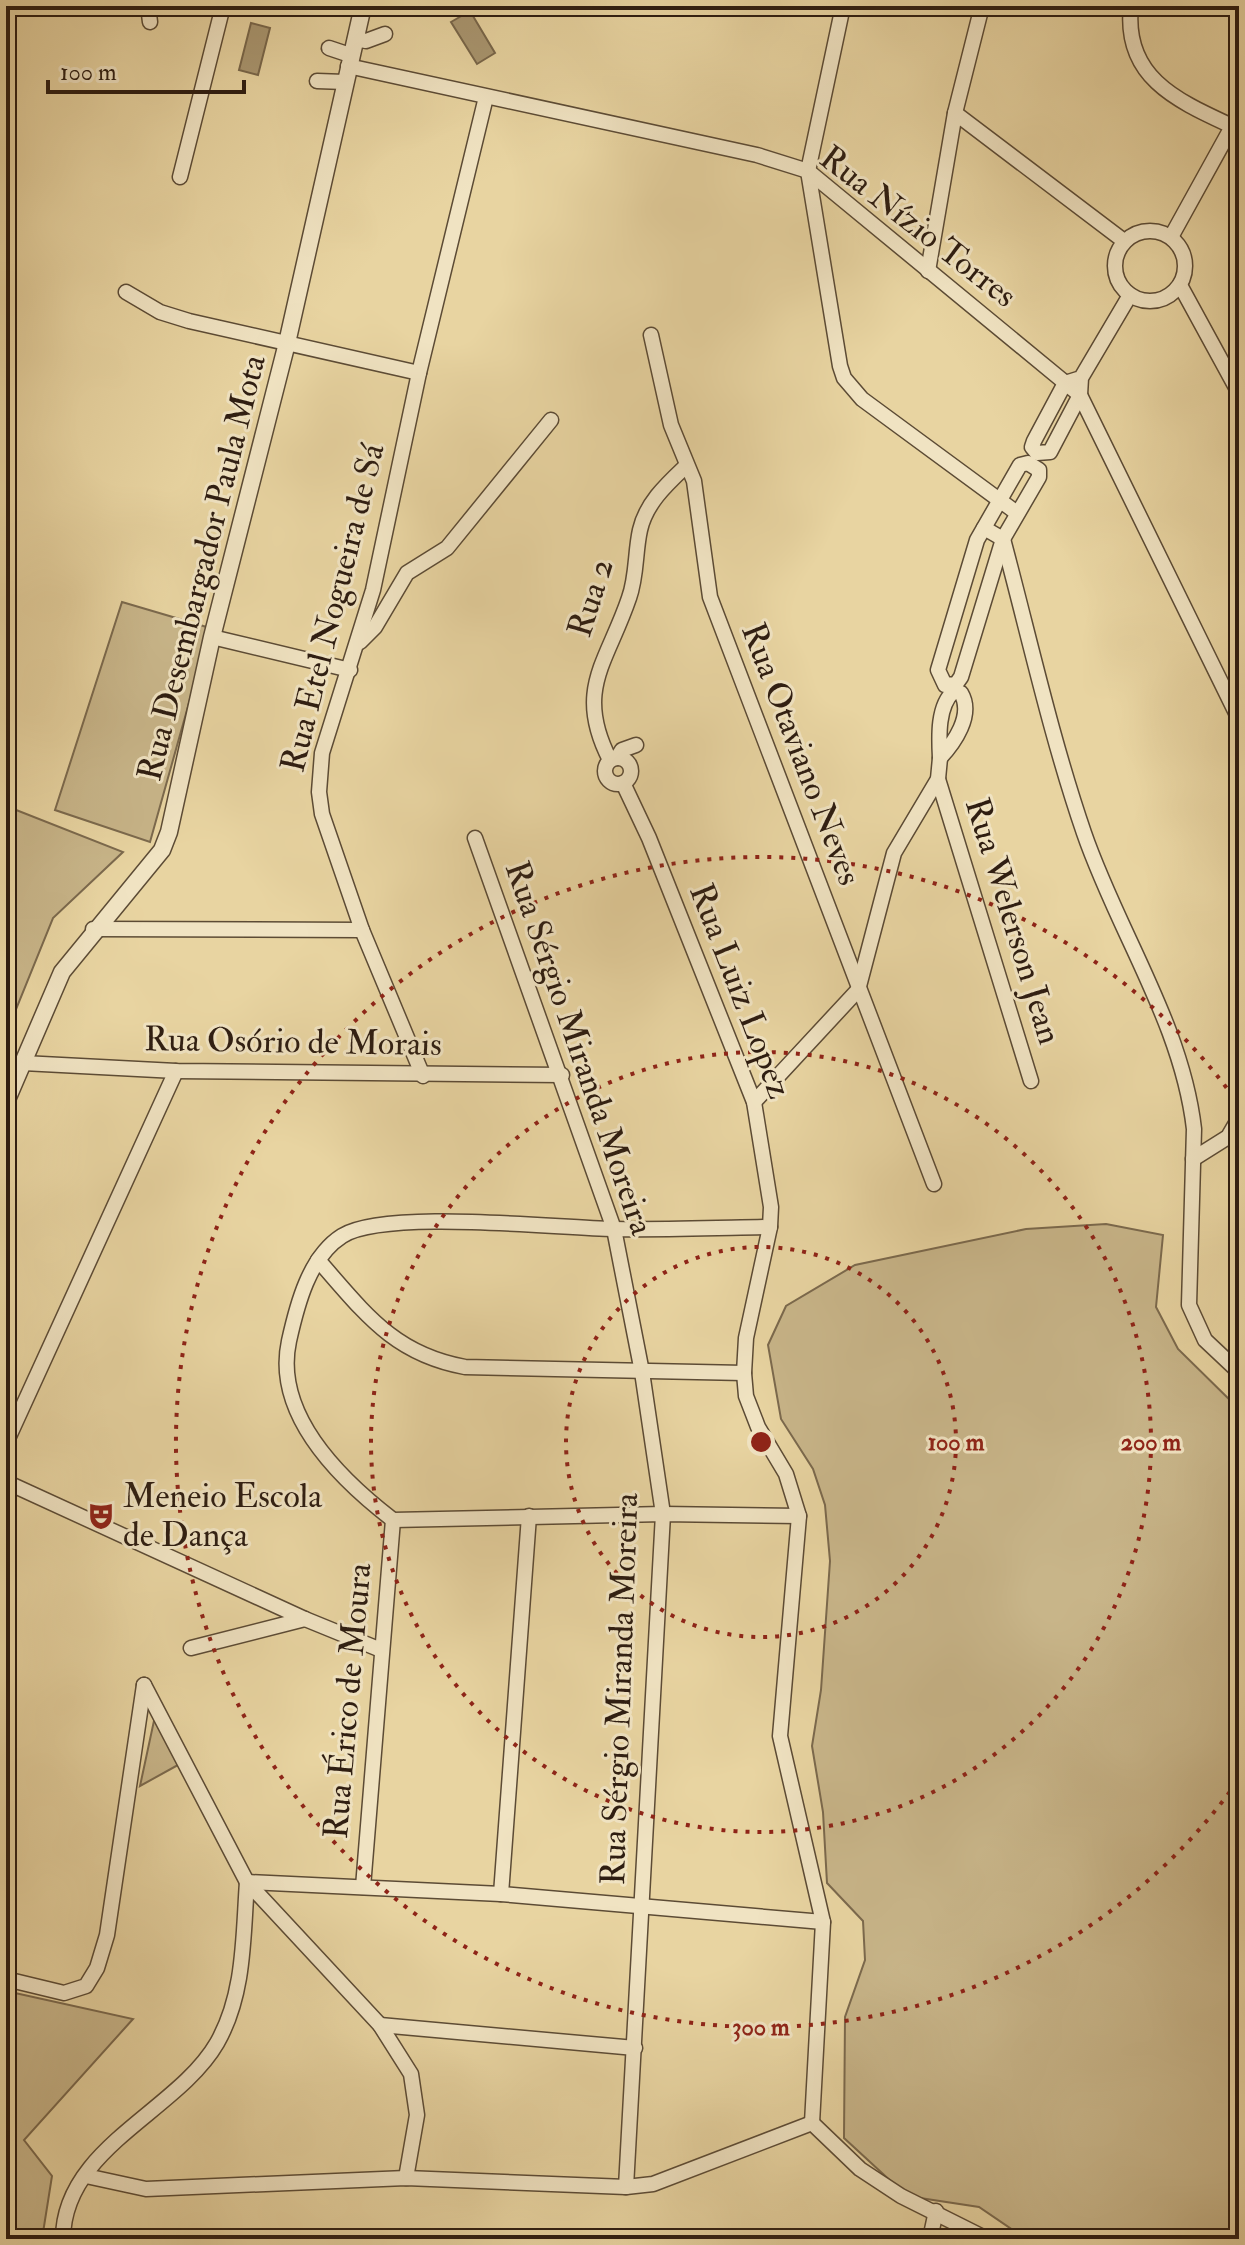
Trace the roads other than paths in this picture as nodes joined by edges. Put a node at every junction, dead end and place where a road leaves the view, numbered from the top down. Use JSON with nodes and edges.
{"nodes":[{"id":1,"x":148,"y":6,"type":"edge"},
{"id":2,"x":223,"y":6,"type":"edge"},
{"id":3,"x":363,"y":6,"type":"edge"},
{"id":4,"x":843,"y":6,"type":"edge"},
{"id":5,"x":982,"y":6,"type":"edge"},
{"id":6,"x":1131,"y":6,"type":"edge"},
{"id":7,"x":150,"y":22,"type":"dead end"},
{"id":8,"x":385,"y":34,"type":"dead end"},
{"id":9,"x":355,"y":39,"type":"junction"},
{"id":10,"x":329,"y":48,"type":"dead end"},
{"id":11,"x":348,"y":68,"type":"junction"},
{"id":12,"x":317,"y":81,"type":"dead end"},
{"id":13,"x":486,"y":97,"type":"junction"},
{"id":14,"x":955,"y":113,"type":"junction"},
{"id":15,"x":1236,"y":120,"type":"edge"},
{"id":16,"x":808,"y":171,"type":"junction"},
{"id":17,"x":180,"y":177,"type":"dead end"},
{"id":18,"x":1171,"y":237,"type":"junction"},
{"id":19,"x":1124,"y":241,"type":"junction"},
{"id":20,"x":928,"y":271,"type":"junction"},
{"id":21,"x":1180,"y":285,"type":"junction"},
{"id":22,"x":126,"y":292,"type":"dead end"},
{"id":23,"x":1130,"y":295,"type":"junction"},
{"id":24,"x":651,"y":335,"type":"dead end"},
{"id":25,"x":287,"y":343,"type":"junction"},
{"id":26,"x":419,"y":373,"type":"junction"},
{"id":27,"x":1081,"y":378,"type":"junction"},
{"id":28,"x":1065,"y":383,"type":"junction"},
{"id":29,"x":1239,"y":393,"type":"edge"},
{"id":30,"x":1080,"y":395,"type":"junction"},
{"id":31,"x":551,"y":420,"type":"dead end"},
{"id":32,"x":686,"y":466,"type":"junction"},
{"id":33,"x":998,"y":502,"type":"junction"},
{"id":34,"x":1017,"y":513,"type":"junction"},
{"id":35,"x":984,"y":528,"type":"junction"},
{"id":36,"x":1003,"y":539,"type":"junction"},
{"id":37,"x":212,"y":637,"type":"junction"},
{"id":38,"x":360,"y":642,"type":"junction"},
{"id":39,"x":350,"y":670,"type":"junction"},
{"id":40,"x":1239,"y":719,"type":"edge"},
{"id":41,"x":636,"y":745,"type":"dead end"},
{"id":42,"x":940,"y":758,"type":"dead end"},
{"id":43,"x":613,"y":759,"type":"junction"},
{"id":44,"x":938,"y":779,"type":"junction"},
{"id":45,"x":623,"y":783,"type":"joint"},
{"id":46,"x":475,"y":838,"type":"dead end"},
{"id":47,"x":93,"y":929,"type":"junction"},
{"id":48,"x":362,"y":930,"type":"junction"},
{"id":49,"x":858,"y":990,"type":"junction"},
{"id":50,"x":23,"y":1063,"type":"junction"},
{"id":51,"x":176,"y":1071,"type":"junction"},
{"id":52,"x":562,"y":1075,"type":"junction"},
{"id":53,"x":423,"y":1076,"type":"junction"},
{"id":54,"x":1031,"y":1081,"type":"dead end"},
{"id":55,"x":6,"y":1102,"type":"edge"},
{"id":56,"x":754,"y":1102,"type":"junction"},
{"id":57,"x":1239,"y":1118,"type":"edge"},
{"id":58,"x":1193,"y":1159,"type":"junction"},
{"id":59,"x":934,"y":1184,"type":"dead end"},
{"id":60,"x":770,"y":1227,"type":"junction"},
{"id":61,"x":614,"y":1229,"type":"junction"},
{"id":62,"x":318,"y":1260,"type":"junction"},
{"id":63,"x":642,"y":1372,"type":"junction"},
{"id":64,"x":1239,"y":1372,"type":"edge"},
{"id":65,"x":744,"y":1373,"type":"junction"},
{"id":66,"x":6,"y":1443,"type":"edge"},
{"id":67,"x":6,"y":1482,"type":"edge"},
{"id":68,"x":663,"y":1514,"type":"junction"},
{"id":69,"x":529,"y":1516,"type":"junction"},
{"id":70,"x":799,"y":1516,"type":"junction"},
{"id":71,"x":393,"y":1520,"type":"junction"},
{"id":72,"x":305,"y":1619,"type":"junction"},
{"id":73,"x":191,"y":1648,"type":"dead end"},
{"id":74,"x":381,"y":1650,"type":"junction"},
{"id":75,"x":247,"y":1882,"type":"junction"},
{"id":76,"x":363,"y":1887,"type":"junction"},
{"id":77,"x":501,"y":1894,"type":"junction"},
{"id":78,"x":641,"y":1906,"type":"junction"},
{"id":79,"x":823,"y":1922,"type":"junction"},
{"id":80,"x":6,"y":1979,"type":"edge"},
{"id":81,"x":380,"y":2025,"type":"junction"},
{"id":82,"x":635,"y":2048,"type":"junction"},
{"id":83,"x":812,"y":2123,"type":"junction"},
{"id":84,"x":86,"y":2176,"type":"junction"},
{"id":85,"x":406,"y":2178,"type":"junction"},
{"id":86,"x":626,"y":2187,"type":"junction"},
{"id":87,"x":936,"y":2211,"type":"junction"},
{"id":88,"x":63,"y":2239,"type":"edge"},
{"id":89,"x":930,"y":2239,"type":"edge"},
{"id":90,"x":987,"y":2239,"type":"edge"}],
"edges":[{"from":1,"to":7,"type":"street"},
{"from":2,"to":17,"type":"street"},
{"from":3,"to":9,"type":"street","name":"Rua Desembargador Paula Mota"},
{"from":4,"to":16,"type":"street"},
{"from":5,"to":14,"type":"street"},
{"from":6,"to":15,"type":"street"},
{"from":8,"to":9,"type":"street"},
{"from":9,"to":11,"type":"street","name":"Rua Desembargador Paula Mota"},
{"from":10,"to":11,"type":"street"},
{"from":11,"to":12,"type":"street"},
{"from":11,"to":13,"type":"street","name":"Rua Nízio Torres"},
{"from":11,"to":25,"type":"street","name":"Rua Desembargador Paula Mota"},
{"from":13,"to":16,"type":"street","name":"Rua Nízio Torres"},
{"from":13,"to":26,"type":"street","name":"Rua Etel Nogueira de Sá"},
{"from":14,"to":19,"type":"street"},
{"from":14,"to":20,"type":"street"},
{"from":15,"to":18,"type":"street"},
{"from":16,"to":20,"type":"street","name":"Rua Nízio Torres"},
{"from":16,"to":33,"type":"street"},
{"from":18,"to":19,"type":"street"},
{"from":18,"to":21,"type":"street"},
{"from":19,"to":23,"type":"street"},
{"from":20,"to":28,"type":"street","name":"Rua Nízio Torres"},
{"from":21,"to":23,"type":"street"},
{"from":21,"to":29,"type":"street"},
{"from":22,"to":25,"type":"street"},
{"from":23,"to":27,"type":"street"},
{"from":24,"to":32,"type":"street","name":"Rua Otaviano Neves"},
{"from":25,"to":26,"type":"street"},
{"from":25,"to":37,"type":"street","name":"Rua Desembargador Paula Mota"},
{"from":26,"to":38,"type":"street","name":"Rua Etel Nogueira de Sá"},
{"from":27,"to":28,"type":"street"},
{"from":27,"to":30,"type":"street"},
{"from":28,"to":30,"type":"street","name":"Rua Nízio Torres"},
{"from":28,"to":30,"type":"street"},
{"from":30,"to":40,"type":"street","name":"Rua Nízio Torres"},
{"from":31,"to":38,"type":"street"},
{"from":32,"to":43,"type":"street","name":"Rua 2"},
{"from":32,"to":49,"type":"street","name":"Rua Otaviano Neves"},
{"from":33,"to":34,"type":"street"},
{"from":33,"to":34,"type":"street"},
{"from":33,"to":35,"type":"street"},
{"from":34,"to":36,"type":"street"},
{"from":35,"to":36,"type":"street"},
{"from":35,"to":36,"type":"street"},
{"from":36,"to":58,"type":"street"},
{"from":37,"to":39,"type":"street"},
{"from":37,"to":47,"type":"street","name":"Rua Desembargador Paula Mota"},
{"from":38,"to":39,"type":"street","name":"Rua Etel Nogueira de Sá"},
{"from":39,"to":48,"type":"street","name":"Rua Etel Nogueira de Sá"},
{"from":41,"to":43,"type":"street"},
{"from":42,"to":44,"type":"street"},
{"from":43,"to":45,"type":"street","name":"Rua 2"},
{"from":44,"to":49,"type":"street"},
{"from":44,"to":54,"type":"street","name":"Rua Welerson Jean"},
{"from":45,"to":56,"type":"street","name":"Rua Luiz Lopez"},
{"from":46,"to":52,"type":"street","name":"Rua Sérgio Miranda Moreira"},
{"from":47,"to":48,"type":"street"},
{"from":47,"to":50,"type":"street","name":"Rua Desembargador Paula Mota"},
{"from":48,"to":53,"type":"street","name":"Rua Etel Nogueira de Sá"},
{"from":49,"to":56,"type":"street"},
{"from":49,"to":59,"type":"street","name":"Rua Otaviano Neves"},
{"from":50,"to":51,"type":"street","name":"Rua Osório de Morais"},
{"from":50,"to":55,"type":"street","name":"Rua Desembargador Paula Mota"},
{"from":51,"to":53,"type":"street","name":"Rua Osório de Morais"},
{"from":51,"to":66,"type":"street"},
{"from":52,"to":53,"type":"street","name":"Rua Osório de Morais"},
{"from":52,"to":61,"type":"street","name":"Rua Sérgio Miranda Moreira"},
{"from":56,"to":60,"type":"street","name":"Rua Luiz Lopez"},
{"from":57,"to":58,"type":"street"},
{"from":58,"to":64,"type":"street"},
{"from":60,"to":61,"type":"street"},
{"from":60,"to":65,"type":"street","name":"Rua Luiz Lopez"},
{"from":61,"to":62,"type":"street"},
{"from":61,"to":63,"type":"street","name":"Rua Sérgio Miranda Moreira"},
{"from":62,"to":63,"type":"street"},
{"from":62,"to":71,"type":"street"},
{"from":63,"to":65,"type":"street"},
{"from":63,"to":68,"type":"street","name":"Rua Sérgio Miranda Moreira"},
{"from":65,"to":70,"type":"street","name":"Rua Luiz Lopez"},
{"from":67,"to":72,"type":"street"},
{"from":68,"to":69,"type":"street"},
{"from":68,"to":70,"type":"street"},
{"from":68,"to":78,"type":"street","name":"Rua Sérgio Miranda Moreira"},
{"from":69,"to":71,"type":"street"},
{"from":69,"to":77,"type":"street"},
{"from":70,"to":79,"type":"street"},
{"from":71,"to":74,"type":"street","name":"Rua Érico de Moura"},
{"from":72,"to":73,"type":"street"},
{"from":72,"to":74,"type":"street"},
{"from":74,"to":76,"type":"street","name":"Rua Érico de Moura"},
{"from":75,"to":76,"type":"street"},
{"from":75,"to":80,"type":"street"},
{"from":75,"to":81,"type":"street"},
{"from":75,"to":84,"type":"street"},
{"from":76,"to":77,"type":"street"},
{"from":77,"to":78,"type":"street"},
{"from":78,"to":79,"type":"street"},
{"from":78,"to":82,"type":"street","name":"Rua Sérgio Miranda Moreira"},
{"from":79,"to":83,"type":"street"},
{"from":81,"to":82,"type":"street"},
{"from":81,"to":85,"type":"street"},
{"from":82,"to":86,"type":"street","name":"Rua Sérgio Miranda Moreira"},
{"from":83,"to":86,"type":"street"},
{"from":83,"to":87,"type":"street"},
{"from":84,"to":85,"type":"street"},
{"from":84,"to":88,"type":"street"},
{"from":85,"to":86,"type":"street"},
{"from":87,"to":89,"type":"street"},
{"from":87,"to":90,"type":"street"}]}
